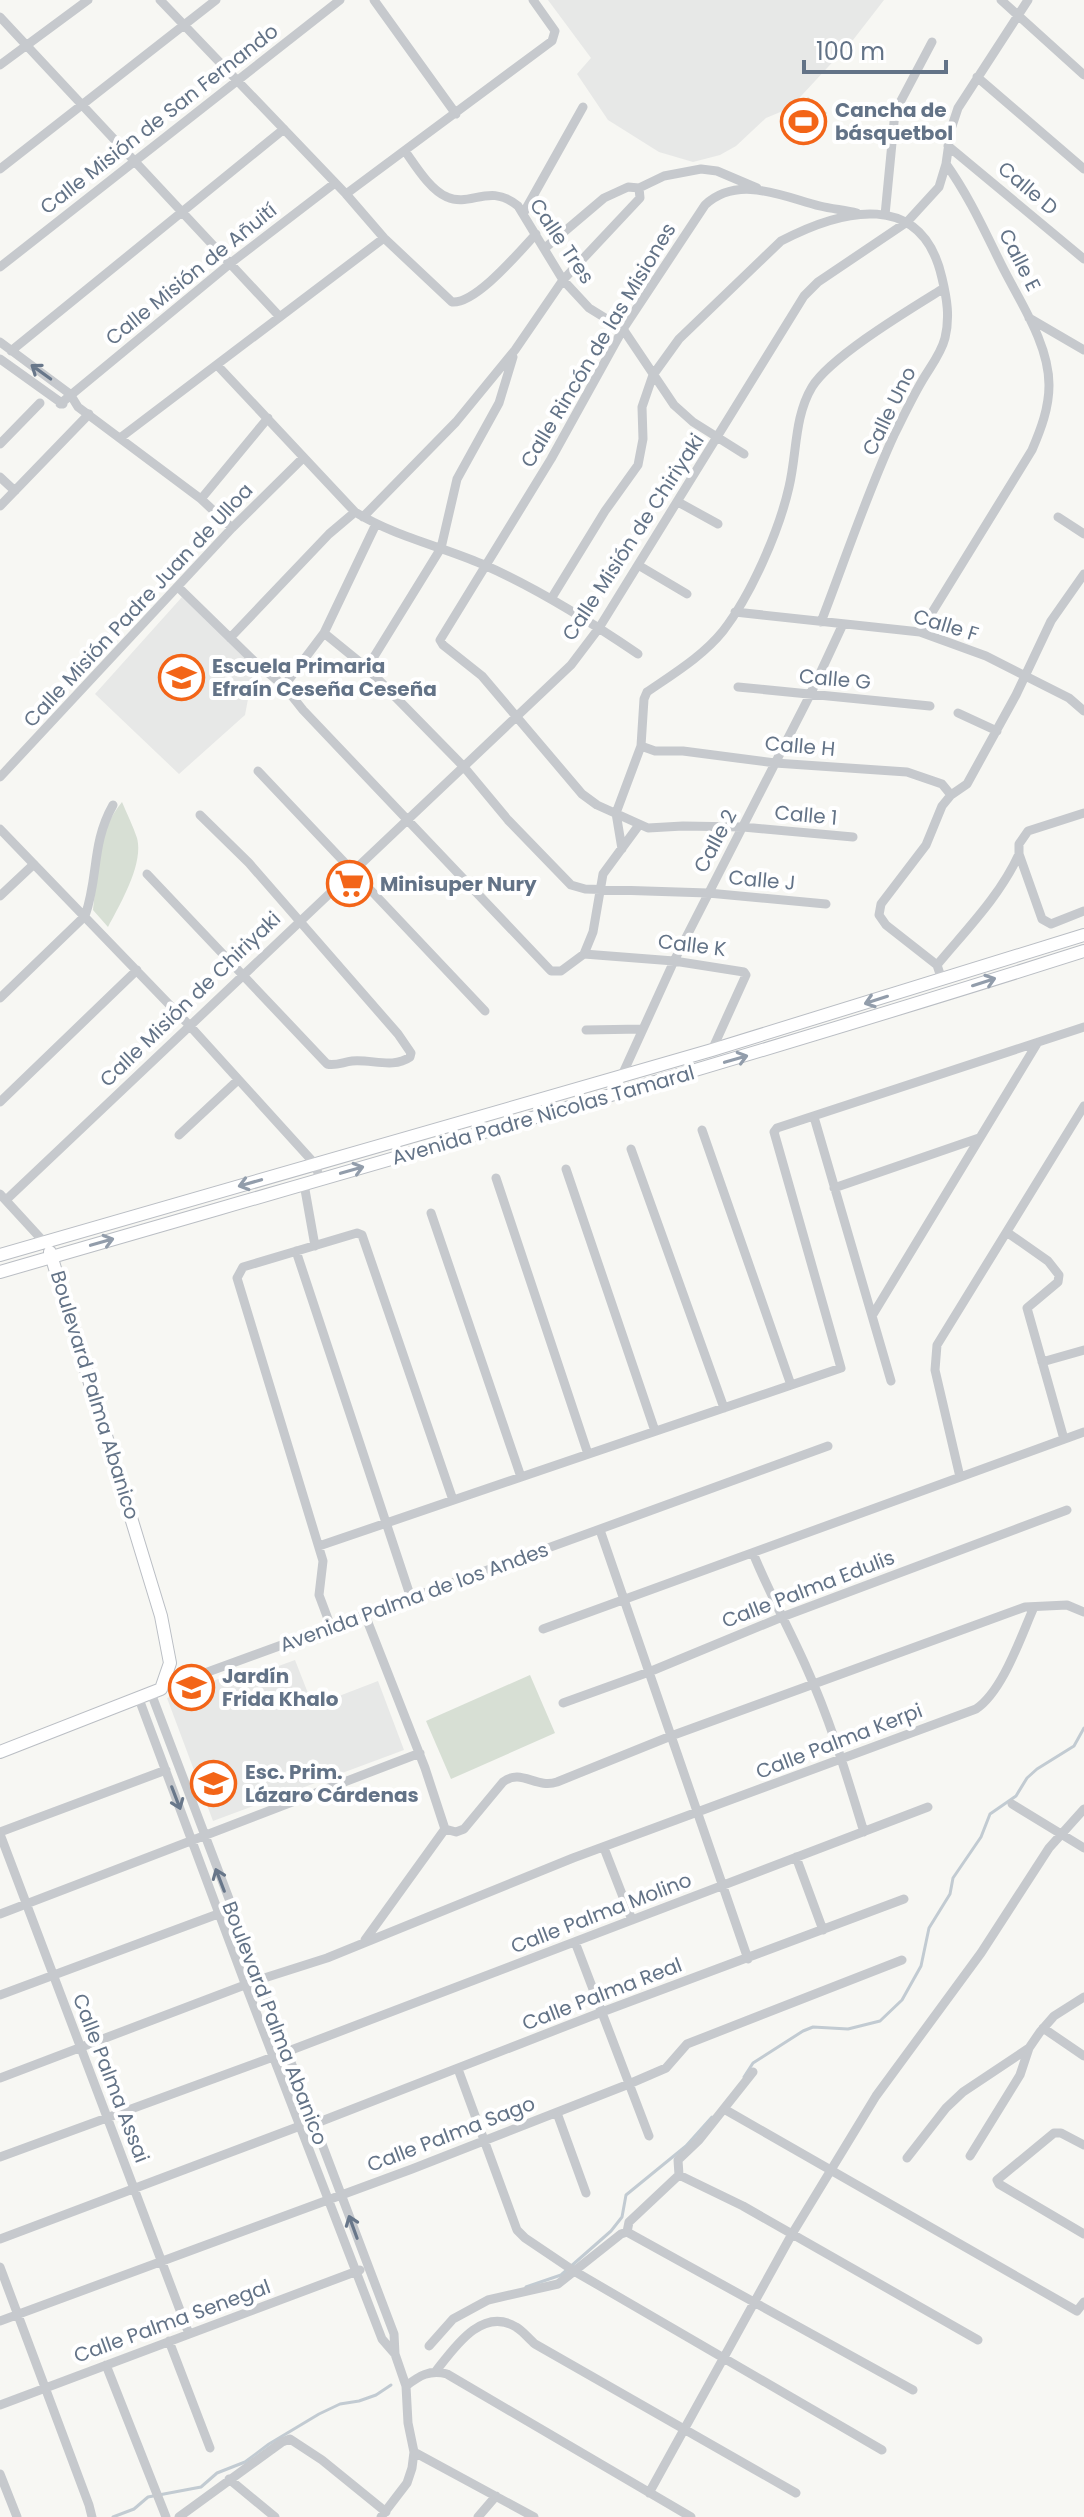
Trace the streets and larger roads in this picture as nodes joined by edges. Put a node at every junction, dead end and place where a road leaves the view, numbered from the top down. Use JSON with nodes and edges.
{"nodes":[{"id":1,"x":88,"y":0,"type":"edge"},
{"id":2,"x":160,"y":0,"type":"edge"},
{"id":3,"x":216,"y":0,"type":"edge"},
{"id":4,"x":340,"y":0,"type":"edge"},
{"id":5,"x":374,"y":0,"type":"edge"},
{"id":6,"x":533,"y":0,"type":"edge"},
{"id":7,"x":1001,"y":0,"type":"edge"},
{"id":8,"x":1028,"y":0,"type":"edge"},
{"id":9,"x":1018,"y":15,"type":"junction"},
{"id":10,"x":0,"y":17,"type":"edge"},
{"id":11,"x":184,"y":25,"type":"junction"},
{"id":12,"x":932,"y":42,"type":"dead end"},
{"id":13,"x":25,"y":46,"type":"junction"},
{"id":14,"x":0,"y":65,"type":"edge"},
{"id":15,"x":1084,"y":75,"type":"edge"},
{"id":16,"x":977,"y":77,"type":"junction"},
{"id":17,"x":237,"y":80,"type":"junction"},
{"id":18,"x":80,"y":105,"type":"junction"},
{"id":19,"x":583,"y":107,"type":"dead end"},
{"id":20,"x":456,"y":114,"type":"junction"},
{"id":21,"x":284,"y":129,"type":"junction"},
{"id":22,"x":948,"y":146,"type":"junction"},
{"id":23,"x":405,"y":151,"type":"junction"},
{"id":24,"x":134,"y":161,"type":"junction"},
{"id":25,"x":946,"y":164,"type":"junction"},
{"id":26,"x":0,"y":169,"type":"edge"},
{"id":27,"x":1084,"y":169,"type":"edge"},
{"id":28,"x":335,"y":183,"type":"junction"},
{"id":29,"x":639,"y":188,"type":"junction"},
{"id":30,"x":761,"y":190,"type":"junction"},
{"id":31,"x":346,"y":194,"type":"junction"},
{"id":32,"x":182,"y":211,"type":"junction"},
{"id":33,"x":857,"y":213,"type":"junction"},
{"id":34,"x":523,"y":214,"type":"junction"},
{"id":35,"x":885,"y":215,"type":"junction"},
{"id":36,"x":907,"y":222,"type":"junction"},
{"id":37,"x":536,"y":234,"type":"junction"},
{"id":38,"x":384,"y":238,"type":"junction"},
{"id":39,"x":545,"y":248,"type":"junction"},
{"id":40,"x":1084,"y":259,"type":"edge"},
{"id":41,"x":232,"y":262,"type":"junction"},
{"id":42,"x":0,"y":267,"type":"edge"},
{"id":43,"x":563,"y":280,"type":"junction"},
{"id":44,"x":944,"y":288,"type":"junction"},
{"id":45,"x":280,"y":317,"type":"junction"},
{"id":46,"x":1029,"y":318,"type":"junction"},
{"id":47,"x":623,"y":329,"type":"junction"},
{"id":48,"x":0,"y":342,"type":"edge"},
{"id":49,"x":515,"y":350,"type":"junction"},
{"id":50,"x":1084,"y":350,"type":"edge"},
{"id":51,"x":11,"y":351,"type":"junction"},
{"id":52,"x":1,"y":361,"type":"edge"},
{"id":53,"x":217,"y":365,"type":"junction"},
{"id":54,"x":653,"y":375,"type":"junction"},
{"id":55,"x":70,"y":394,"type":"junction"},
{"id":56,"x":40,"y":403,"type":"dead end"},
{"id":57,"x":60,"y":404,"type":"junction"},
{"id":58,"x":78,"y":407,"type":"junction"},
{"id":59,"x":89,"y":414,"type":"junction"},
{"id":60,"x":268,"y":418,"type":"junction"},
{"id":61,"x":719,"y":436,"type":"junction"},
{"id":62,"x":120,"y":438,"type":"junction"},
{"id":63,"x":0,"y":444,"type":"edge"},
{"id":64,"x":744,"y":454,"type":"dead end"},
{"id":65,"x":303,"y":458,"type":"junction"},
{"id":66,"x":0,"y":477,"type":"edge"},
{"id":67,"x":15,"y":491,"type":"junction"},
{"id":68,"x":201,"y":499,"type":"junction"},
{"id":69,"x":678,"y":502,"type":"junction"},
{"id":70,"x":0,"y":506,"type":"edge"},
{"id":71,"x":359,"y":515,"type":"junction"},
{"id":72,"x":1058,"y":517,"type":"dead end"},
{"id":73,"x":376,"y":524,"type":"junction"},
{"id":74,"x":718,"y":524,"type":"dead end"},
{"id":75,"x":232,"y":528,"type":"junction"},
{"id":76,"x":1084,"y":534,"type":"edge"},
{"id":77,"x":441,"y":548,"type":"junction"},
{"id":78,"x":638,"y":565,"type":"junction"},
{"id":79,"x":486,"y":566,"type":"junction"},
{"id":80,"x":1084,"y":574,"type":"edge"},
{"id":81,"x":178,"y":587,"type":"junction"},
{"id":82,"x":687,"y":594,"type":"dead end"},
{"id":83,"x":551,"y":599,"type":"junction"},
{"id":84,"x":735,"y":612,"type":"junction"},
{"id":85,"x":821,"y":622,"type":"junction"},
{"id":86,"x":843,"y":624,"type":"junction"},
{"id":87,"x":599,"y":628,"type":"junction"},
{"id":88,"x":920,"y":632,"type":"junction"},
{"id":89,"x":324,"y":633,"type":"junction"},
{"id":90,"x":230,"y":638,"type":"junction"},
{"id":91,"x":440,"y":640,"type":"joint"},
{"id":92,"x":638,"y":654,"type":"dead end"},
{"id":93,"x":367,"y":668,"type":"junction"},
{"id":94,"x":1024,"y":676,"type":"junction"},
{"id":95,"x":284,"y":686,"type":"junction"},
{"id":96,"x":738,"y":687,"type":"dead end"},
{"id":97,"x":810,"y":695,"type":"junction"},
{"id":98,"x":930,"y":706,"type":"dead end"},
{"id":99,"x":1084,"y":711,"type":"edge"},
{"id":100,"x":958,"y":713,"type":"dead end"},
{"id":101,"x":518,"y":716,"type":"junction"},
{"id":102,"x":997,"y":731,"type":"junction"},
{"id":103,"x":641,"y":746,"type":"junction"},
{"id":104,"x":775,"y":763,"type":"junction"},
{"id":105,"x":464,"y":767,"type":"junction"},
{"id":106,"x":258,"y":771,"type":"dead end"},
{"id":107,"x":0,"y":777,"type":"edge"},
{"id":108,"x":951,"y":795,"type":"junction"},
{"id":109,"x":113,"y":805,"type":"dead end"},
{"id":110,"x":616,"y":813,"type":"junction"},
{"id":111,"x":1084,"y":813,"type":"edge"},
{"id":112,"x":200,"y":815,"type":"dead end"},
{"id":113,"x":408,"y":819,"type":"junction"},
{"id":114,"x":639,"y":825,"type":"junction"},
{"id":115,"x":743,"y":827,"type":"junction"},
{"id":116,"x":0,"y":829,"type":"edge"},
{"id":117,"x":853,"y":837,"type":"dead end"},
{"id":118,"x":622,"y":849,"type":"junction"},
{"id":119,"x":1019,"y":854,"type":"junction"},
{"id":120,"x":34,"y":864,"type":"junction"},
{"id":121,"x":352,"y":871,"type":"junction"},
{"id":122,"x":147,"y":874,"type":"dead end"},
{"id":123,"x":599,"y":889,"type":"junction"},
{"id":124,"x":708,"y":893,"type":"junction"},
{"id":125,"x":0,"y":896,"type":"edge"},
{"id":126,"x":826,"y":904,"type":"dead end"},
{"id":127,"x":1084,"y":911,"type":"edge"},
{"id":128,"x":85,"y":916,"type":"junction"},
{"id":129,"x":298,"y":921,"type":"junction"},
{"id":130,"x":1084,"y":935,"type":"edge"},
{"id":131,"x":1084,"y":951,"type":"edge"},
{"id":132,"x":584,"y":954,"type":"junction"},
{"id":133,"x":674,"y":961,"type":"junction"},
{"id":134,"x":937,"y":965,"type":"junction"},
{"id":135,"x":137,"y":970,"type":"junction"},
{"id":136,"x":244,"y":974,"type":"junction"},
{"id":137,"x":942,"y":980,"type":"junction"},
{"id":138,"x":0,"y":998,"type":"edge"},
{"id":139,"x":485,"y":1011,"type":"dead end"},
{"id":140,"x":189,"y":1025,"type":"junction"},
{"id":141,"x":1084,"y":1027,"type":"edge"},
{"id":142,"x":642,"y":1029,"type":"junction"},
{"id":143,"x":586,"y":1030,"type":"dead end"},
{"id":144,"x":1038,"y":1042,"type":"junction"},
{"id":145,"x":712,"y":1050,"type":"junction"},
{"id":146,"x":621,"y":1076,"type":"junction"},
{"id":147,"x":238,"y":1080,"type":"junction"},
{"id":148,"x":613,"y":1096,"type":"junction"},
{"id":149,"x":0,"y":1102,"type":"edge"},
{"id":150,"x":1084,"y":1106,"type":"edge"},
{"id":151,"x":814,"y":1117,"type":"junction"},
{"id":152,"x":702,"y":1130,"type":"dead end"},
{"id":153,"x":179,"y":1135,"type":"dead end"},
{"id":154,"x":979,"y":1137,"type":"junction"},
{"id":155,"x":631,"y":1149,"type":"dead end"},
{"id":156,"x":315,"y":1164,"type":"junction"},
{"id":157,"x":566,"y":1169,"type":"dead end"},
{"id":158,"x":496,"y":1178,"type":"dead end"},
{"id":159,"x":320,"y":1179,"type":"junction"},
{"id":160,"x":304,"y":1184,"type":"junction"},
{"id":161,"x":834,"y":1188,"type":"junction"},
{"id":162,"x":3,"y":1197,"type":"edge"},
{"id":163,"x":431,"y":1213,"type":"dead end"},
{"id":164,"x":1008,"y":1233,"type":"junction"},
{"id":165,"x":44,"y":1242,"type":"junction"},
{"id":166,"x":315,"y":1246,"type":"junction"},
{"id":167,"x":296,"y":1251,"type":"junction"},
{"id":168,"x":0,"y":1255,"type":"edge"},
{"id":169,"x":53,"y":1256,"type":"junction"},
{"id":170,"x":0,"y":1272,"type":"edge"},
{"id":171,"x":872,"y":1316,"type":"junction"},
{"id":172,"x":1084,"y":1350,"type":"edge"},
{"id":173,"x":1042,"y":1362,"type":"junction"},
{"id":174,"x":891,"y":1381,"type":"dead end"},
{"id":175,"x":791,"y":1385,"type":"junction"},
{"id":176,"x":724,"y":1408,"type":"junction"},
{"id":177,"x":655,"y":1431,"type":"junction"},
{"id":178,"x":1084,"y":1432,"type":"edge"},
{"id":179,"x":1064,"y":1439,"type":"junction"},
{"id":180,"x":828,"y":1446,"type":"dead end"},
{"id":181,"x":588,"y":1454,"type":"junction"},
{"id":182,"x":521,"y":1477,"type":"junction"},
{"id":183,"x":960,"y":1477,"type":"junction"},
{"id":184,"x":453,"y":1500,"type":"junction"},
{"id":185,"x":1067,"y":1510,"type":"dead end"},
{"id":186,"x":387,"y":1523,"type":"junction"},
{"id":187,"x":600,"y":1530,"type":"junction"},
{"id":188,"x":319,"y":1546,"type":"junction"},
{"id":189,"x":753,"y":1553,"type":"junction"},
{"id":190,"x":411,"y":1598,"type":"junction"},
{"id":191,"x":624,"y":1600,"type":"junction"},
{"id":192,"x":1034,"y":1607,"type":"junction"},
{"id":193,"x":1084,"y":1612,"type":"edge"},
{"id":194,"x":365,"y":1615,"type":"junction"},
{"id":195,"x":782,"y":1617,"type":"junction"},
{"id":196,"x":331,"y":1627,"type":"junction"},
{"id":197,"x":543,"y":1629,"type":"dead end"},
{"id":198,"x":649,"y":1672,"type":"junction"},
{"id":199,"x":813,"y":1684,"type":"junction"},
{"id":200,"x":156,"y":1691,"type":"junction"},
{"id":201,"x":139,"y":1699,"type":"junction"},
{"id":202,"x":563,"y":1703,"type":"dead end"},
{"id":203,"x":671,"y":1736,"type":"junction"},
{"id":204,"x":0,"y":1752,"type":"edge"},
{"id":205,"x":420,"y":1753,"type":"junction"},
{"id":206,"x":841,"y":1759,"type":"junction"},
{"id":207,"x":166,"y":1770,"type":"junction"},
{"id":208,"x":1012,"y":1804,"type":"dead end"},
{"id":209,"x":928,"y":1807,"type":"dead end"},
{"id":210,"x":1084,"y":1809,"type":"edge"},
{"id":211,"x":697,"y":1813,"type":"junction"},
{"id":212,"x":445,"y":1829,"type":"junction"},
{"id":213,"x":864,"y":1832,"type":"junction"},
{"id":214,"x":0,"y":1833,"type":"edge"},
{"id":215,"x":1059,"y":1835,"type":"junction"},
{"id":216,"x":204,"y":1838,"type":"junction"},
{"id":217,"x":193,"y":1842,"type":"junction"},
{"id":218,"x":604,"y":1848,"type":"junction"},
{"id":219,"x":1084,"y":1848,"type":"edge"},
{"id":220,"x":796,"y":1857,"type":"junction"},
{"id":221,"x":722,"y":1886,"type":"junction"},
{"id":222,"x":904,"y":1899,"type":"dead end"},
{"id":223,"x":27,"y":1904,"type":"junction"},
{"id":224,"x":0,"y":1914,"type":"edge"},
{"id":225,"x":218,"y":1914,"type":"junction"},
{"id":226,"x":632,"y":1920,"type":"junction"},
{"id":227,"x":823,"y":1930,"type":"junction"},
{"id":228,"x":575,"y":1942,"type":"junction"},
{"id":229,"x":364,"y":1943,"type":"junction"},
{"id":230,"x":748,"y":1959,"type":"junction"},
{"id":231,"x":902,"y":1960,"type":"dead end"},
{"id":232,"x":53,"y":1975,"type":"junction"},
{"id":233,"x":258,"y":1980,"type":"junction"},
{"id":234,"x":246,"y":1986,"type":"junction"},
{"id":235,"x":0,"y":1995,"type":"edge"},
{"id":236,"x":1084,"y":1997,"type":"edge"},
{"id":237,"x":602,"y":2012,"type":"junction"},
{"id":238,"x":1043,"y":2028,"type":"junction"},
{"id":239,"x":80,"y":2047,"type":"junction"},
{"id":240,"x":1029,"y":2048,"type":"junction"},
{"id":241,"x":286,"y":2052,"type":"junction"},
{"id":242,"x":1084,"y":2056,"type":"edge"},
{"id":243,"x":273,"y":2057,"type":"junction"},
{"id":244,"x":458,"y":2069,"type":"junction"},
{"id":245,"x":753,"y":2072,"type":"dead end"},
{"id":246,"x":0,"y":2078,"type":"edge"},
{"id":247,"x":629,"y":2084,"type":"junction"},
{"id":248,"x":724,"y":2109,"type":"junction"},
{"id":249,"x":557,"y":2113,"type":"junction"},
{"id":250,"x":107,"y":2117,"type":"junction"},
{"id":251,"x":314,"y":2124,"type":"junction"},
{"id":252,"x":300,"y":2126,"type":"junction"},
{"id":253,"x":649,"y":2136,"type":"dead end"},
{"id":254,"x":485,"y":2140,"type":"junction"},
{"id":255,"x":1084,"y":2145,"type":"edge"},
{"id":256,"x":970,"y":2156,"type":"dead end"},
{"id":257,"x":0,"y":2157,"type":"edge"},
{"id":258,"x":907,"y":2158,"type":"dead end"},
{"id":259,"x":830,"y":2170,"type":"junction"},
{"id":260,"x":679,"y":2175,"type":"junction"},
{"id":261,"x":134,"y":2189,"type":"junction"},
{"id":262,"x":586,"y":2193,"type":"dead end"},
{"id":263,"x":341,"y":2195,"type":"junction"},
{"id":264,"x":329,"y":2199,"type":"junction"},
{"id":265,"x":627,"y":2232,"type":"junction"},
{"id":266,"x":792,"y":2234,"type":"junction"},
{"id":267,"x":1084,"y":2234,"type":"edge"},
{"id":268,"x":0,"y":2239,"type":"edge"},
{"id":269,"x":161,"y":2260,"type":"junction"},
{"id":270,"x":0,"y":2267,"type":"edge"},
{"id":271,"x":368,"y":2267,"type":"junction"},
{"id":272,"x":572,"y":2270,"type":"junction"},
{"id":273,"x":357,"y":2271,"type":"junction"},
{"id":274,"x":754,"y":2302,"type":"junction"},
{"id":275,"x":1084,"y":2302,"type":"edge"},
{"id":276,"x":18,"y":2314,"type":"junction"},
{"id":277,"x":0,"y":2321,"type":"edge"},
{"id":278,"x":189,"y":2334,"type":"junction"},
{"id":279,"x":978,"y":2340,"type":"dead end"},
{"id":280,"x":169,"y":2341,"type":"junction"},
{"id":281,"x":429,"y":2346,"type":"dead end"},
{"id":282,"x":395,"y":2354,"type":"junction"},
{"id":283,"x":722,"y":2357,"type":"junction"},
{"id":284,"x":106,"y":2365,"type":"junction"},
{"id":285,"x":436,"y":2371,"type":"junction"},
{"id":286,"x":406,"y":2386,"type":"junction"},
{"id":287,"x":46,"y":2388,"type":"junction"},
{"id":288,"x":913,"y":2390,"type":"dead end"},
{"id":289,"x":0,"y":2405,"type":"edge"},
{"id":290,"x":683,"y":2429,"type":"junction"},
{"id":291,"x":210,"y":2448,"type":"dead end"},
{"id":292,"x":882,"y":2450,"type":"dead end"},
{"id":293,"x":414,"y":2452,"type":"junction"},
{"id":294,"x":0,"y":2474,"type":"edge"},
{"id":295,"x":229,"y":2479,"type":"junction"},
{"id":296,"x":649,"y":2493,"type":"junction"},
{"id":297,"x":796,"y":2493,"type":"dead end"},
{"id":298,"x":496,"y":2496,"type":"junction"},
{"id":299,"x":383,"y":2515,"type":"edge"},
{"id":300,"x":17,"y":2517,"type":"edge"},
{"id":301,"x":92,"y":2517,"type":"edge"},
{"id":302,"x":166,"y":2517,"type":"edge"},
{"id":303,"x":179,"y":2517,"type":"edge"},
{"id":304,"x":275,"y":2517,"type":"edge"},
{"id":305,"x":478,"y":2517,"type":"edge"},
{"id":306,"x":534,"y":2517,"type":"edge"},
{"id":307,"x":691,"y":2517,"type":"edge"}],
"edges":[{"from":1,"to":13,"type":"street"},
{"from":2,"to":11,"type":"street"},
{"from":3,"to":11,"type":"street"},
{"from":4,"to":17,"type":"street","name":"Calle Misión de San Fernando"},
{"from":5,"to":20,"type":"street"},
{"from":6,"to":20,"type":"street"},
{"from":7,"to":9,"type":"street"},
{"from":8,"to":9,"type":"street","name":"Calle Misión de Chiriyaki"},
{"from":9,"to":15,"type":"street"},
{"from":9,"to":16,"type":"street","name":"Calle Misión de Chiriyaki"},
{"from":10,"to":13,"type":"street"},
{"from":11,"to":17,"type":"street"},
{"from":11,"to":18,"type":"street"},
{"from":12,"to":35,"type":"street"},
{"from":13,"to":14,"type":"street"},
{"from":13,"to":18,"type":"street"},
{"from":16,"to":22,"type":"street","name":"Calle Misión de Chiriyaki"},
{"from":16,"to":27,"type":"street"},
{"from":17,"to":21,"type":"street"},
{"from":17,"to":24,"type":"street","name":"Calle Misión de San Fernando"},
{"from":18,"to":24,"type":"street"},
{"from":18,"to":26,"type":"street"},
{"from":19,"to":34,"type":"street"},
{"from":20,"to":23,"type":"street"},
{"from":21,"to":28,"type":"street"},
{"from":21,"to":32,"type":"street"},
{"from":22,"to":25,"type":"street","name":"Calle Misión de Chiriyaki"},
{"from":22,"to":40,"type":"street","name":"Calle D"},
{"from":23,"to":31,"type":"street"},
{"from":23,"to":34,"type":"street","name":"Calle Tres"},
{"from":24,"to":32,"type":"street"},
{"from":24,"to":42,"type":"street","name":"Calle Misión de San Fernando"},
{"from":25,"to":36,"type":"street","name":"Calle Misión de Chiriyaki"},
{"from":25,"to":46,"type":"street","name":"Calle E"},
{"from":28,"to":31,"type":"street"},
{"from":28,"to":41,"type":"street","name":"Calle Misión de Añuití"},
{"from":29,"to":30,"type":"street"},
{"from":29,"to":39,"type":"street"},
{"from":29,"to":43,"type":"street"},
{"from":30,"to":33,"type":"street","name":"Calle Rincón de las Misiones"},
{"from":30,"to":47,"type":"street","name":"Calle Rincón de las Misiones"},
{"from":31,"to":38,"type":"street"},
{"from":32,"to":41,"type":"street"},
{"from":32,"to":51,"type":"street"},
{"from":33,"to":35,"type":"street","name":"Calle Rincón de las Misiones"},
{"from":33,"to":54,"type":"street"},
{"from":34,"to":37,"type":"street","name":"Calle Tres"},
{"from":35,"to":36,"type":"street","name":"Calle Rincón de las Misiones"},
{"from":36,"to":44,"type":"street","name":"Calle Uno"},
{"from":36,"to":61,"type":"street","name":"Calle Misión de Chiriyaki"},
{"from":37,"to":38,"type":"street"},
{"from":37,"to":39,"type":"street","name":"Calle Tres"},
{"from":38,"to":45,"type":"street"},
{"from":39,"to":43,"type":"street","name":"Calle Tres"},
{"from":41,"to":45,"type":"street"},
{"from":41,"to":55,"type":"street","name":"Calle Misión de Añuití"},
{"from":43,"to":47,"type":"street","name":"Calle Tres"},
{"from":43,"to":49,"type":"street"},
{"from":44,"to":84,"type":"street"},
{"from":44,"to":85,"type":"street","name":"Calle Uno"},
{"from":45,"to":53,"type":"street"},
{"from":46,"to":50,"type":"street","name":"Calle E"},
{"from":46,"to":88,"type":"street"},
{"from":47,"to":54,"type":"street","name":"Calle Tres"},
{"from":47,"to":79,"type":"street","name":"Calle Rincón de las Misiones"},
{"from":48,"to":51,"type":"street"},
{"from":49,"to":71,"type":"street"},
{"from":49,"to":77,"type":"street"},
{"from":55,"to":51,"type":"street","one_way":true},
{"from":52,"to":57,"type":"street"},
{"from":53,"to":60,"type":"street"},
{"from":53,"to":62,"type":"street"},
{"from":54,"to":61,"type":"street","name":"Calle Tres"},
{"from":54,"to":83,"type":"street"},
{"from":55,"to":57,"type":"street","name":"Calle Misión de Añuití"},
{"from":55,"to":58,"type":"street"},
{"from":56,"to":63,"type":"street"},
{"from":57,"to":58,"type":"street"},
{"from":58,"to":59,"type":"street"},
{"from":59,"to":62,"type":"street"},
{"from":59,"to":67,"type":"street"},
{"from":60,"to":65,"type":"street"},
{"from":60,"to":68,"type":"street"},
{"from":61,"to":64,"type":"street","name":"Calle Tres"},
{"from":61,"to":69,"type":"street","name":"Calle Misión de Chiriyaki"},
{"from":62,"to":68,"type":"street"},
{"from":65,"to":71,"type":"street"},
{"from":65,"to":75,"type":"street","name":"Calle Misión Padre Juan de Ulloa"},
{"from":66,"to":67,"type":"street"},
{"from":67,"to":70,"type":"street"},
{"from":68,"to":75,"type":"street"},
{"from":69,"to":74,"type":"street"},
{"from":69,"to":78,"type":"street","name":"Calle Misión de Chiriyaki"},
{"from":71,"to":73,"type":"street"},
{"from":71,"to":90,"type":"street"},
{"from":72,"to":76,"type":"street"},
{"from":73,"to":77,"type":"street"},
{"from":73,"to":89,"type":"street"},
{"from":75,"to":81,"type":"street","name":"Calle Misión Padre Juan de Ulloa"},
{"from":77,"to":79,"type":"street"},
{"from":77,"to":93,"type":"street"},
{"from":78,"to":82,"type":"street"},
{"from":78,"to":87,"type":"street","name":"Calle Misión de Chiriyaki"},
{"from":79,"to":83,"type":"street"},
{"from":79,"to":91,"type":"street","name":"Calle Rincón de las Misiones"},
{"from":80,"to":94,"type":"street"},
{"from":81,"to":90,"type":"street"},
{"from":81,"to":107,"type":"street","name":"Calle Misión Padre Juan de Ulloa"},
{"from":83,"to":87,"type":"street"},
{"from":84,"to":85,"type":"street","name":"Calle F"},
{"from":84,"to":103,"type":"street"},
{"from":85,"to":86,"type":"street","name":"Calle F"},
{"from":86,"to":88,"type":"street","name":"Calle F"},
{"from":86,"to":97,"type":"street","name":"Calle 2"},
{"from":87,"to":92,"type":"street"},
{"from":87,"to":101,"type":"street","name":"Calle Misión de Chiriyaki"},
{"from":88,"to":94,"type":"street","name":"Calle F"},
{"from":89,"to":93,"type":"street","name":"Calle J"},
{"from":89,"to":95,"type":"street"},
{"from":90,"to":95,"type":"street"},
{"from":91,"to":101,"type":"street","name":"Calle 1"},
{"from":93,"to":105,"type":"street","name":"Calle J"},
{"from":94,"to":99,"type":"street","name":"Calle F"},
{"from":94,"to":102,"type":"street"},
{"from":95,"to":113,"type":"street"},
{"from":96,"to":97,"type":"street","name":"Calle G"},
{"from":97,"to":98,"type":"street","name":"Calle G"},
{"from":97,"to":104,"type":"street","name":"Calle 2"},
{"from":100,"to":102,"type":"street"},
{"from":101,"to":105,"type":"street","name":"Calle Misión de Chiriyaki"},
{"from":101,"to":110,"type":"street","name":"Calle 1"},
{"from":102,"to":108,"type":"street"},
{"from":103,"to":104,"type":"street","name":"Calle H"},
{"from":103,"to":110,"type":"street"},
{"from":104,"to":108,"type":"street","name":"Calle H"},
{"from":104,"to":115,"type":"street","name":"Calle 2"},
{"from":105,"to":113,"type":"street","name":"Calle Misión de Chiriyaki"},
{"from":105,"to":123,"type":"street","name":"Calle J"},
{"from":106,"to":121,"type":"street"},
{"from":108,"to":134,"type":"street"},
{"from":109,"to":128,"type":"street"},
{"from":110,"to":114,"type":"street","name":"Calle 1"},
{"from":110,"to":118,"type":"street"},
{"from":111,"to":119,"type":"street"},
{"from":112,"to":129,"type":"street"},
{"from":113,"to":121,"type":"street","name":"Calle Misión de Chiriyaki"},
{"from":113,"to":132,"type":"street"},
{"from":114,"to":115,"type":"street","name":"Calle 1"},
{"from":114,"to":118,"type":"street"},
{"from":115,"to":117,"type":"street","name":"Calle 1"},
{"from":115,"to":124,"type":"street","name":"Calle 2"},
{"from":116,"to":120,"type":"street"},
{"from":118,"to":123,"type":"street"},
{"from":119,"to":127,"type":"street"},
{"from":119,"to":134,"type":"street"},
{"from":120,"to":125,"type":"street"},
{"from":120,"to":128,"type":"street"},
{"from":121,"to":129,"type":"street","name":"Calle Misión de Chiriyaki"},
{"from":121,"to":139,"type":"street"},
{"from":122,"to":136,"type":"street"},
{"from":123,"to":124,"type":"street","name":"Calle J"},
{"from":123,"to":132,"type":"street"},
{"from":124,"to":126,"type":"street","name":"Calle J"},
{"from":124,"to":133,"type":"street","name":"Calle 2"},
{"from":128,"to":135,"type":"street"},
{"from":128,"to":138,"type":"street"},
{"from":129,"to":136,"type":"street","name":"Calle Misión de Chiriyaki"},
{"from":129,"to":136,"type":"street"},
{"from":130,"to":137,"type":"street","name":"Avenida Padre Nicolas Tamaral"},
{"from":148,"to":131,"type":"street","name":"Avenida Padre Nicolas Tamaral","one_way":true},
{"from":132,"to":133,"type":"street","name":"Calle K"},
{"from":133,"to":142,"type":"street","name":"Calle 2"},
{"from":133,"to":145,"type":"street","name":"Calle K"},
{"from":134,"to":137,"type":"street"},
{"from":135,"to":140,"type":"street"},
{"from":135,"to":149,"type":"street"},
{"from":136,"to":140,"type":"street","name":"Calle Misión de Chiriyaki"},
{"from":137,"to":145,"type":"street","name":"Avenida Padre Nicolas Tamaral","one_way":true},
{"from":140,"to":147,"type":"street"},
{"from":140,"to":162,"type":"street","name":"Calle Misión de Chiriyaki"},
{"from":141,"to":144,"type":"street"},
{"from":142,"to":143,"type":"street"},
{"from":142,"to":146,"type":"street","name":"Calle 2"},
{"from":144,"to":151,"type":"street"},
{"from":144,"to":154,"type":"street"},
{"from":145,"to":146,"type":"street","name":"Avenida Padre Nicolas Tamaral"},
{"from":146,"to":148,"type":"street","name":"Calle 2"},
{"from":146,"to":156,"type":"street","name":"Avenida Padre Nicolas Tamaral"},
{"from":147,"to":153,"type":"street"},
{"from":147,"to":156,"type":"street"},
{"from":159,"to":148,"type":"street","name":"Avenida Padre Nicolas Tamaral","one_way":true},
{"from":150,"to":164,"type":"street"},
{"from":151,"to":161,"type":"street"},
{"from":151,"to":175,"type":"street"},
{"from":152,"to":175,"type":"street"},
{"from":154,"to":161,"type":"street"},
{"from":154,"to":171,"type":"street"},
{"from":155,"to":176,"type":"street"},
{"from":156,"to":159,"type":"street"},
{"from":156,"to":165,"type":"street","name":"Avenida Padre Nicolas Tamaral","one_way":true},
{"from":157,"to":177,"type":"street"},
{"from":158,"to":181,"type":"street"},
{"from":159,"to":160,"type":"street","name":"Avenida Padre Nicolas Tamaral"},
{"from":160,"to":166,"type":"street"},
{"from":169,"to":160,"type":"street","name":"Avenida Padre Nicolas Tamaral","one_way":true},
{"from":161,"to":171,"type":"street"},
{"from":162,"to":165,"type":"street"},
{"from":163,"to":182,"type":"street"},
{"from":164,"to":173,"type":"street"},
{"from":164,"to":183,"type":"street"},
{"from":165,"to":168,"type":"street","name":"Avenida Padre Nicolas Tamaral"},
{"from":165,"to":169,"type":"street","name":"Boulevard Palma Abanico"},
{"from":166,"to":167,"type":"street"},
{"from":166,"to":184,"type":"street"},
{"from":167,"to":186,"type":"street"},
{"from":167,"to":188,"type":"street"},
{"from":169,"to":170,"type":"street","name":"Avenida Padre Nicolas Tamaral"},
{"from":169,"to":200,"type":"street","name":"Boulevard Palma Abanico"},
{"from":171,"to":174,"type":"street"},
{"from":172,"to":173,"type":"street"},
{"from":173,"to":179,"type":"street"},
{"from":175,"to":176,"type":"street"},
{"from":176,"to":177,"type":"street"},
{"from":177,"to":181,"type":"street"},
{"from":178,"to":179,"type":"street"},
{"from":179,"to":183,"type":"street"},
{"from":180,"to":187,"type":"street","name":"Avenida Palma de los Andes"},
{"from":181,"to":182,"type":"street"},
{"from":182,"to":184,"type":"street"},
{"from":183,"to":189,"type":"street"},
{"from":184,"to":186,"type":"street"},
{"from":185,"to":195,"type":"street","name":"Calle Palma Edulis"},
{"from":186,"to":188,"type":"street"},
{"from":186,"to":190,"type":"street"},
{"from":187,"to":190,"type":"street","name":"Avenida Palma de los Andes"},
{"from":187,"to":191,"type":"street"},
{"from":188,"to":196,"type":"street"},
{"from":189,"to":191,"type":"street"},
{"from":189,"to":195,"type":"street"},
{"from":190,"to":194,"type":"street","name":"Avenida Palma de los Andes"},
{"from":191,"to":197,"type":"street"},
{"from":191,"to":198,"type":"street"},
{"from":192,"to":193,"type":"street"},
{"from":192,"to":199,"type":"street"},
{"from":192,"to":206,"type":"street","name":"Calle Palma Kerpi"},
{"from":194,"to":196,"type":"street","name":"Avenida Palma de los Andes"},
{"from":194,"to":205,"type":"street"},
{"from":195,"to":198,"type":"street","name":"Calle Palma Edulis"},
{"from":195,"to":199,"type":"street"},
{"from":196,"to":200,"type":"street","name":"Avenida Palma de los Andes"},
{"from":198,"to":202,"type":"street","name":"Calle Palma Edulis"},
{"from":198,"to":203,"type":"street"},
{"from":199,"to":203,"type":"street"},
{"from":199,"to":206,"type":"street"},
{"from":200,"to":201,"type":"street","name":"Avenida Palma de los Andes"},
{"from":200,"to":216,"type":"street","name":"Boulevard Palma Abanico"},
{"from":201,"to":204,"type":"street","name":"Avenida Palma de los Andes"},
{"from":201,"to":207,"type":"street","name":"Boulevard Palma Abanico"},
{"from":203,"to":211,"type":"street"},
{"from":203,"to":212,"type":"street"},
{"from":205,"to":212,"type":"street"},
{"from":205,"to":216,"type":"street"},
{"from":206,"to":211,"type":"street","name":"Calle Palma Kerpi"},
{"from":206,"to":213,"type":"street"},
{"from":207,"to":214,"type":"street"},
{"from":207,"to":217,"type":"street","name":"Boulevard Palma Abanico","one_way":true},
{"from":208,"to":215,"type":"street"},
{"from":209,"to":213,"type":"street","name":"Calle Palma Molino"},
{"from":210,"to":215,"type":"street"},
{"from":211,"to":218,"type":"street","name":"Calle Palma Kerpi"},
{"from":211,"to":221,"type":"street"},
{"from":212,"to":229,"type":"street"},
{"from":213,"to":220,"type":"street","name":"Calle Palma Molino"},
{"from":214,"to":223,"type":"street","name":"Calle Palma Assai"},
{"from":215,"to":219,"type":"street"},
{"from":215,"to":259,"type":"street"},
{"from":216,"to":217,"type":"street"},
{"from":233,"to":216,"type":"street","name":"Boulevard Palma Abanico","one_way":true},
{"from":217,"to":223,"type":"street"},
{"from":217,"to":225,"type":"street","name":"Boulevard Palma Abanico"},
{"from":218,"to":226,"type":"street"},
{"from":218,"to":229,"type":"street","name":"Calle Palma Kerpi"},
{"from":220,"to":221,"type":"street","name":"Calle Palma Molino"},
{"from":220,"to":227,"type":"street"},
{"from":221,"to":226,"type":"street","name":"Calle Palma Molino"},
{"from":221,"to":230,"type":"street"},
{"from":222,"to":227,"type":"street","name":"Calle Palma Real"},
{"from":223,"to":224,"type":"street"},
{"from":223,"to":232,"type":"street","name":"Calle Palma Assai"},
{"from":225,"to":232,"type":"street"},
{"from":225,"to":234,"type":"street","name":"Boulevard Palma Abanico"},
{"from":226,"to":228,"type":"street","name":"Calle Palma Molino"},
{"from":227,"to":230,"type":"street","name":"Calle Palma Real"},
{"from":228,"to":237,"type":"street"},
{"from":228,"to":241,"type":"street","name":"Calle Palma Molino"},
{"from":229,"to":233,"type":"street","name":"Calle Palma Kerpi"},
{"from":230,"to":237,"type":"street","name":"Calle Palma Real"},
{"from":231,"to":247,"type":"street","name":"Calle Palma Sago"},
{"from":232,"to":235,"type":"street"},
{"from":232,"to":239,"type":"street","name":"Calle Palma Assai"},
{"from":233,"to":234,"type":"street","name":"Calle Palma Kerpi"},
{"from":233,"to":241,"type":"street","name":"Boulevard Palma Abanico"},
{"from":234,"to":239,"type":"street"},
{"from":234,"to":243,"type":"street","name":"Boulevard Palma Abanico"},
{"from":236,"to":238,"type":"street"},
{"from":237,"to":244,"type":"street","name":"Calle Palma Real"},
{"from":237,"to":247,"type":"street"},
{"from":238,"to":240,"type":"street"},
{"from":238,"to":242,"type":"street"},
{"from":239,"to":246,"type":"street"},
{"from":239,"to":250,"type":"street","name":"Calle Palma Assai"},
{"from":240,"to":256,"type":"street"},
{"from":240,"to":258,"type":"street"},
{"from":241,"to":251,"type":"street","name":"Boulevard Palma Abanico"},
{"from":243,"to":250,"type":"street"},
{"from":243,"to":252,"type":"street","name":"Boulevard Palma Abanico"},
{"from":244,"to":251,"type":"street","name":"Calle Palma Real"},
{"from":244,"to":254,"type":"street"},
{"from":245,"to":248,"type":"street"},
{"from":247,"to":249,"type":"street","name":"Calle Palma Sago"},
{"from":247,"to":253,"type":"street"},
{"from":248,"to":259,"type":"street"},
{"from":248,"to":260,"type":"street"},
{"from":249,"to":254,"type":"street","name":"Calle Palma Sago"},
{"from":249,"to":262,"type":"street"},
{"from":250,"to":257,"type":"street"},
{"from":250,"to":261,"type":"street","name":"Calle Palma Assai"},
{"from":251,"to":263,"type":"street","name":"Boulevard Palma Abanico"},
{"from":252,"to":261,"type":"street"},
{"from":252,"to":264,"type":"street","name":"Boulevard Palma Abanico"},
{"from":254,"to":263,"type":"street","name":"Calle Palma Sago"},
{"from":254,"to":272,"type":"street"},
{"from":255,"to":267,"type":"street"},
{"from":259,"to":266,"type":"street"},
{"from":259,"to":275,"type":"street"},
{"from":260,"to":265,"type":"street"},
{"from":260,"to":266,"type":"street"},
{"from":261,"to":268,"type":"street"},
{"from":261,"to":269,"type":"street","name":"Calle Palma Assai"},
{"from":263,"to":264,"type":"street","name":"Calle Palma Sago"},
{"from":271,"to":263,"type":"street","name":"Boulevard Palma Abanico","one_way":true},
{"from":264,"to":269,"type":"street","name":"Calle Palma Sago"},
{"from":264,"to":273,"type":"street","name":"Boulevard Palma Abanico"},
{"from":265,"to":272,"type":"street"},
{"from":265,"to":274,"type":"street"},
{"from":266,"to":274,"type":"street"},
{"from":266,"to":279,"type":"street"},
{"from":269,"to":276,"type":"street","name":"Calle Palma Sago"},
{"from":269,"to":278,"type":"street","name":"Calle Palma Assai"},
{"from":270,"to":276,"type":"street"},
{"from":271,"to":273,"type":"street","name":"Calle Palma Senegal"},
{"from":271,"to":282,"type":"street","name":"Boulevard Palma Abanico"},
{"from":272,"to":281,"type":"street"},
{"from":272,"to":283,"type":"street"},
{"from":273,"to":278,"type":"street","name":"Calle Palma Senegal"},
{"from":273,"to":282,"type":"street","name":"Boulevard Palma Abanico"},
{"from":274,"to":283,"type":"street"},
{"from":274,"to":288,"type":"street"},
{"from":276,"to":277,"type":"street","name":"Calle Palma Sago"},
{"from":276,"to":287,"type":"street"},
{"from":278,"to":280,"type":"street","name":"Calle Palma Senegal"},
{"from":280,"to":284,"type":"street","name":"Calle Palma Senegal"},
{"from":280,"to":291,"type":"street"},
{"from":282,"to":286,"type":"street","name":"Boulevard Palma Abanico"},
{"from":283,"to":290,"type":"street"},
{"from":283,"to":292,"type":"street"},
{"from":284,"to":287,"type":"street","name":"Calle Palma Senegal"},
{"from":284,"to":302,"type":"street"},
{"from":285,"to":286,"type":"street"},
{"from":285,"to":290,"type":"street"},
{"from":285,"to":296,"type":"street"},
{"from":286,"to":293,"type":"street","name":"Boulevard Palma Abanico"},
{"from":287,"to":289,"type":"street","name":"Calle Palma Senegal"},
{"from":287,"to":301,"type":"street"},
{"from":290,"to":296,"type":"street"},
{"from":290,"to":297,"type":"street"},
{"from":293,"to":298,"type":"street"},
{"from":293,"to":299,"type":"street"},
{"from":294,"to":300,"type":"street"},
{"from":295,"to":299,"type":"street"},
{"from":295,"to":303,"type":"street"},
{"from":295,"to":304,"type":"street"},
{"from":296,"to":307,"type":"street"},
{"from":298,"to":305,"type":"street"},
{"from":298,"to":306,"type":"street"}]}
